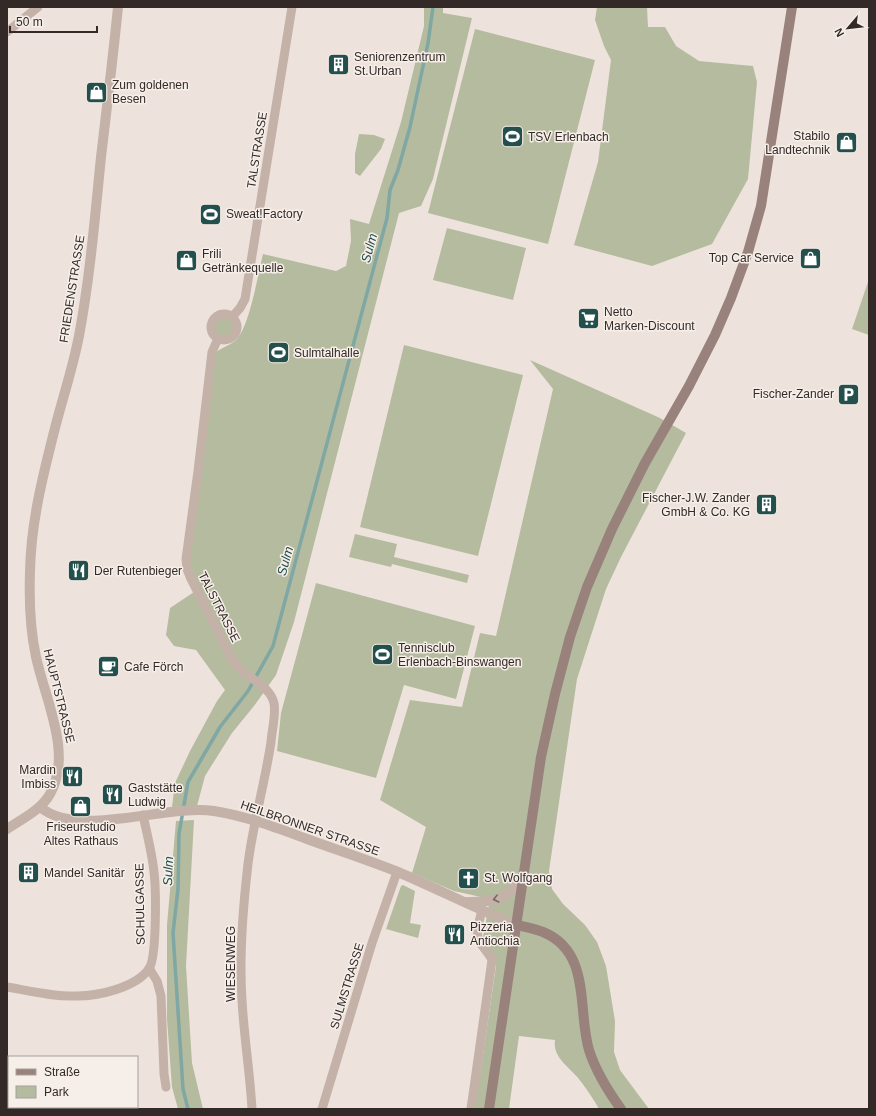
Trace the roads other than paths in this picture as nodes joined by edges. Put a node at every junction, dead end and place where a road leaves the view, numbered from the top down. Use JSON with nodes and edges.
{"nodes":[{"id":1,"x":38,"y":7,"type":"edge"},
{"id":2,"x":118,"y":7,"type":"edge"},
{"id":3,"x":292,"y":7,"type":"edge"},
{"id":4,"x":792,"y":7,"type":"edge"},
{"id":5,"x":7,"y":32,"type":"edge"},
{"id":6,"x":232,"y":317,"type":"junction"},
{"id":7,"x":219,"y":339,"type":"junction"},
{"id":8,"x":30,"y":571,"type":"joint"},
{"id":9,"x":40,"y":807,"type":"junction"},
{"id":10,"x":143,"y":815,"type":"junction"},
{"id":11,"x":255,"y":820,"type":"junction"},
{"id":12,"x":7,"y":829,"type":"edge"},
{"id":13,"x":397,"y":872,"type":"junction"},
{"id":14,"x":522,"y":886,"type":"junction"},
{"id":15,"x":465,"y":902,"type":"junction"},
{"id":16,"x":482,"y":910,"type":"junction"},
{"id":17,"x":517,"y":925,"type":"junction"},
{"id":18,"x":150,"y":968,"type":"junction"},
{"id":19,"x":7,"y":987,"type":"edge"},
{"id":20,"x":166,"y":1087,"type":"dead end"},
{"id":21,"x":252,"y":1109,"type":"edge"},
{"id":22,"x":322,"y":1109,"type":"edge"},
{"id":23,"x":471,"y":1109,"type":"edge"},
{"id":24,"x":489,"y":1109,"type":"edge"},
{"id":25,"x":621,"y":1109,"type":"edge"}],
"edges":[{"from":1,"to":5,"type":"street"},
{"from":2,"to":8,"type":"street","name":"FRIEDENSTRASSE"},
{"from":3,"to":6,"type":"street","name":"TALSTRASSE"},
{"from":4,"to":14,"type":"main road"},
{"from":6,"to":7,"type":"street"},
{"from":6,"to":7,"type":"street"},
{"from":7,"to":11,"type":"street","name":"TALSTRASSE"},
{"from":8,"to":9,"type":"street","name":"HAUPTSTRASSE"},
{"from":9,"to":10,"type":"street","name":"HEILBRONNER STRASSE"},
{"from":9,"to":12,"type":"street","name":"HAUPTSTRASSE"},
{"from":10,"to":11,"type":"street","name":"HEILBRONNER STRASSE"},
{"from":10,"to":18,"type":"street","name":"SCHULGASSE"},
{"from":11,"to":13,"type":"street","name":"HEILBRONNER STRASSE"},
{"from":11,"to":21,"type":"street","name":"WIESENWEG"},
{"from":13,"to":15,"type":"street","name":"HEILBRONNER STRASSE"},
{"from":13,"to":22,"type":"street","name":"SULMSTRASSE"},
{"from":14,"to":15,"type":"street","one_way":true},
{"from":14,"to":17,"type":"main road"},
{"from":15,"to":16,"type":"street","name":"HEILBRONNER STRASSE"},
{"from":16,"to":17,"type":"street","name":"HEILBRONNER STRASSE"},
{"from":16,"to":23,"type":"street"},
{"from":17,"to":24,"type":"main road"},
{"from":17,"to":25,"type":"main road"},
{"from":18,"to":19,"type":"street"},
{"from":18,"to":20,"type":"street"}]}
